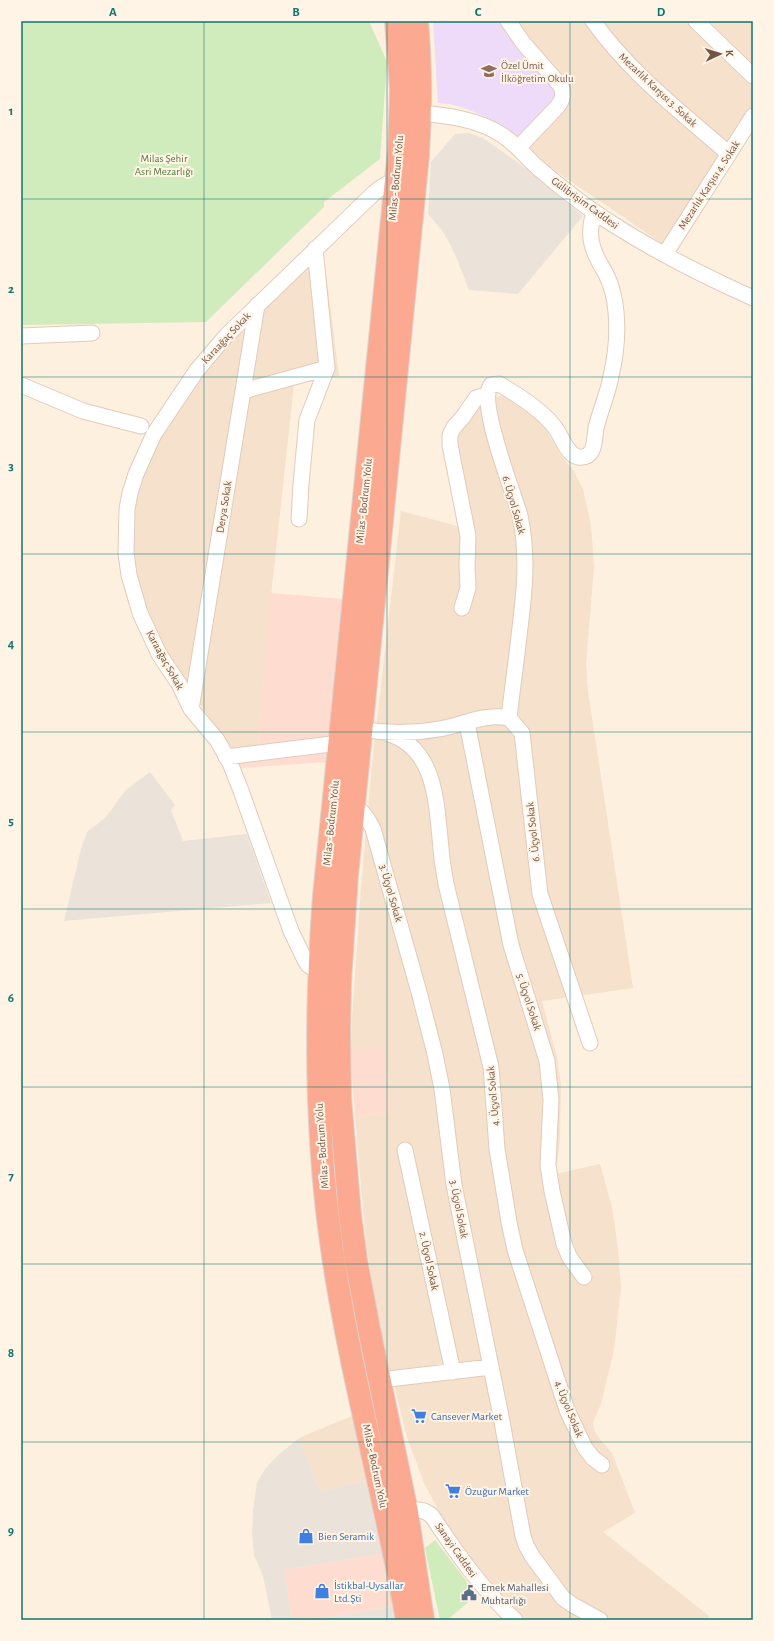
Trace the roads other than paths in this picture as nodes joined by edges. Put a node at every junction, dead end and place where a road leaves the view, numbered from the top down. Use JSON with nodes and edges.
{"nodes":[{"id":1,"x":396,"y":21,"type":"edge"},
{"id":2,"x":418,"y":21,"type":"edge"},
{"id":3,"x":508,"y":21,"type":"edge"},
{"id":4,"x":593,"y":21,"type":"edge"},
{"id":5,"x":696,"y":21,"type":"edge"},
{"id":6,"x":753,"y":76,"type":"edge"},
{"id":7,"x":421,"y":113,"type":"junction"},
{"id":8,"x":753,"y":116,"type":"edge"},
{"id":9,"x":518,"y":148,"type":"junction"},
{"id":10,"x":729,"y":154,"type":"junction"},
{"id":11,"x":406,"y":180,"type":"junction"},
{"id":12,"x":594,"y":212,"type":"junction"},
{"id":13,"x":315,"y":249,"type":"junction"},
{"id":14,"x":665,"y":254,"type":"junction"},
{"id":15,"x":753,"y":298,"type":"edge"},
{"id":16,"x":257,"y":305,"type":"junction"},
{"id":17,"x":92,"y":333,"type":"dead end"},
{"id":18,"x":21,"y":336,"type":"edge"},
{"id":19,"x":327,"y":368,"type":"junction"},
{"id":20,"x":21,"y":385,"type":"edge"},
{"id":21,"x":243,"y":391,"type":"junction"},
{"id":22,"x":488,"y":394,"type":"junction"},
{"id":23,"x":141,"y":426,"type":"dead end"},
{"id":24,"x":300,"y":518,"type":"dead end"},
{"id":25,"x":462,"y":608,"type":"dead end"},
{"id":26,"x":190,"y":709,"type":"junction"},
{"id":27,"x":509,"y":718,"type":"junction"},
{"id":28,"x":467,"y":723,"type":"junction"},
{"id":29,"x":361,"y":729,"type":"junction"},
{"id":30,"x":387,"y":734,"type":"junction"},
{"id":31,"x":339,"y":743,"type":"junction"},
{"id":32,"x":226,"y":757,"type":"junction"},
{"id":33,"x":354,"y":806,"type":"junction"},
{"id":34,"x":319,"y":972,"type":"junction"},
{"id":35,"x":590,"y":1043,"type":"dead end"},
{"id":36,"x":405,"y":1150,"type":"dead end"},
{"id":37,"x":584,"y":1277,"type":"dead end"},
{"id":38,"x":491,"y":1367,"type":"junction"},
{"id":39,"x":453,"y":1372,"type":"junction"},
{"id":40,"x":380,"y":1380,"type":"junction"},
{"id":41,"x":602,"y":1465,"type":"dead end"},
{"id":42,"x":407,"y":1512,"type":"junction"},
{"id":43,"x":407,"y":1620,"type":"edge"},
{"id":44,"x":423,"y":1620,"type":"edge"},
{"id":45,"x":515,"y":1620,"type":"edge"},
{"id":46,"x":600,"y":1620,"type":"edge"}],
"edges":[{"from":1,"to":11,"type":"highway","name":"Milas - Bodrum Yolu"},
{"from":2,"to":7,"type":"highway","name":"Milas - Bodrum Yolu"},
{"from":3,"to":9,"type":"street"},
{"from":4,"to":10,"type":"street","name":"Mezarlık Karşısı 3. Sokak"},
{"from":5,"to":6,"type":"street"},
{"from":7,"to":9,"type":"street","name":"Gülibrişim Caddesi"},
{"from":7,"to":11,"type":"highway","name":"Milas - Bodrum Yolu"},
{"from":8,"to":10,"type":"street","name":"Mezarlık Karşısı 4. Sokak"},
{"from":9,"to":12,"type":"street","name":"Gülibrişim Caddesi"},
{"from":10,"to":14,"type":"street","name":"Mezarlık Karşısı 4. Sokak"},
{"from":11,"to":13,"type":"street","name":"Karaağaç Sokak"},
{"from":11,"to":29,"type":"highway","name":"Milas - Bodrum Yolu"},
{"from":11,"to":31,"type":"highway","name":"Milas - Bodrum Yolu"},
{"from":12,"to":14,"type":"street","name":"Gülibrişim Caddesi"},
{"from":12,"to":22,"type":"street"},
{"from":13,"to":16,"type":"street","name":"Karaağaç Sokak"},
{"from":13,"to":19,"type":"street"},
{"from":14,"to":15,"type":"street","name":"Gülibrişim Caddesi"},
{"from":16,"to":21,"type":"street","name":"Derya Sokak"},
{"from":16,"to":26,"type":"street","name":"Karaağaç Sokak"},
{"from":17,"to":18,"type":"street"},
{"from":19,"to":21,"type":"street"},
{"from":19,"to":24,"type":"street"},
{"from":20,"to":23,"type":"street"},
{"from":21,"to":26,"type":"street","name":"Derya Sokak"},
{"from":22,"to":25,"type":"street"},
{"from":22,"to":27,"type":"street","name":"6. Üçyol Sokak"},
{"from":26,"to":32,"type":"street","name":"Karaağaç Sokak"},
{"from":27,"to":28,"type":"street"},
{"from":27,"to":35,"type":"street","name":"6. Üçyol Sokak"},
{"from":28,"to":30,"type":"street"},
{"from":28,"to":37,"type":"street","name":"5. Üçyol Sokak"},
{"from":29,"to":30,"type":"street"},
{"from":29,"to":33,"type":"highway","name":"Milas - Bodrum Yolu"},
{"from":30,"to":41,"type":"street","name":"4. Üçyol Sokak"},
{"from":31,"to":32,"type":"street"},
{"from":31,"to":34,"type":"highway","name":"Milas - Bodrum Yolu"},
{"from":32,"to":34,"type":"street","name":"Karaağaç Sokak"},
{"from":33,"to":38,"type":"street","name":"3. Üçyol Sokak"},
{"from":33,"to":40,"type":"highway","name":"Milas - Bodrum Yolu"},
{"from":34,"to":43,"type":"highway","name":"Milas - Bodrum Yolu"},
{"from":36,"to":39,"type":"street","name":"2. Üçyol Sokak"},
{"from":38,"to":39,"type":"street"},
{"from":38,"to":46,"type":"street","name":"3. Üçyol Sokak"},
{"from":39,"to":40,"type":"street"},
{"from":40,"to":42,"type":"highway","name":"Milas - Bodrum Yolu"},
{"from":42,"to":44,"type":"highway","name":"Milas - Bodrum Yolu"},
{"from":42,"to":45,"type":"street","name":"Sanayi Caddesi"}]}
